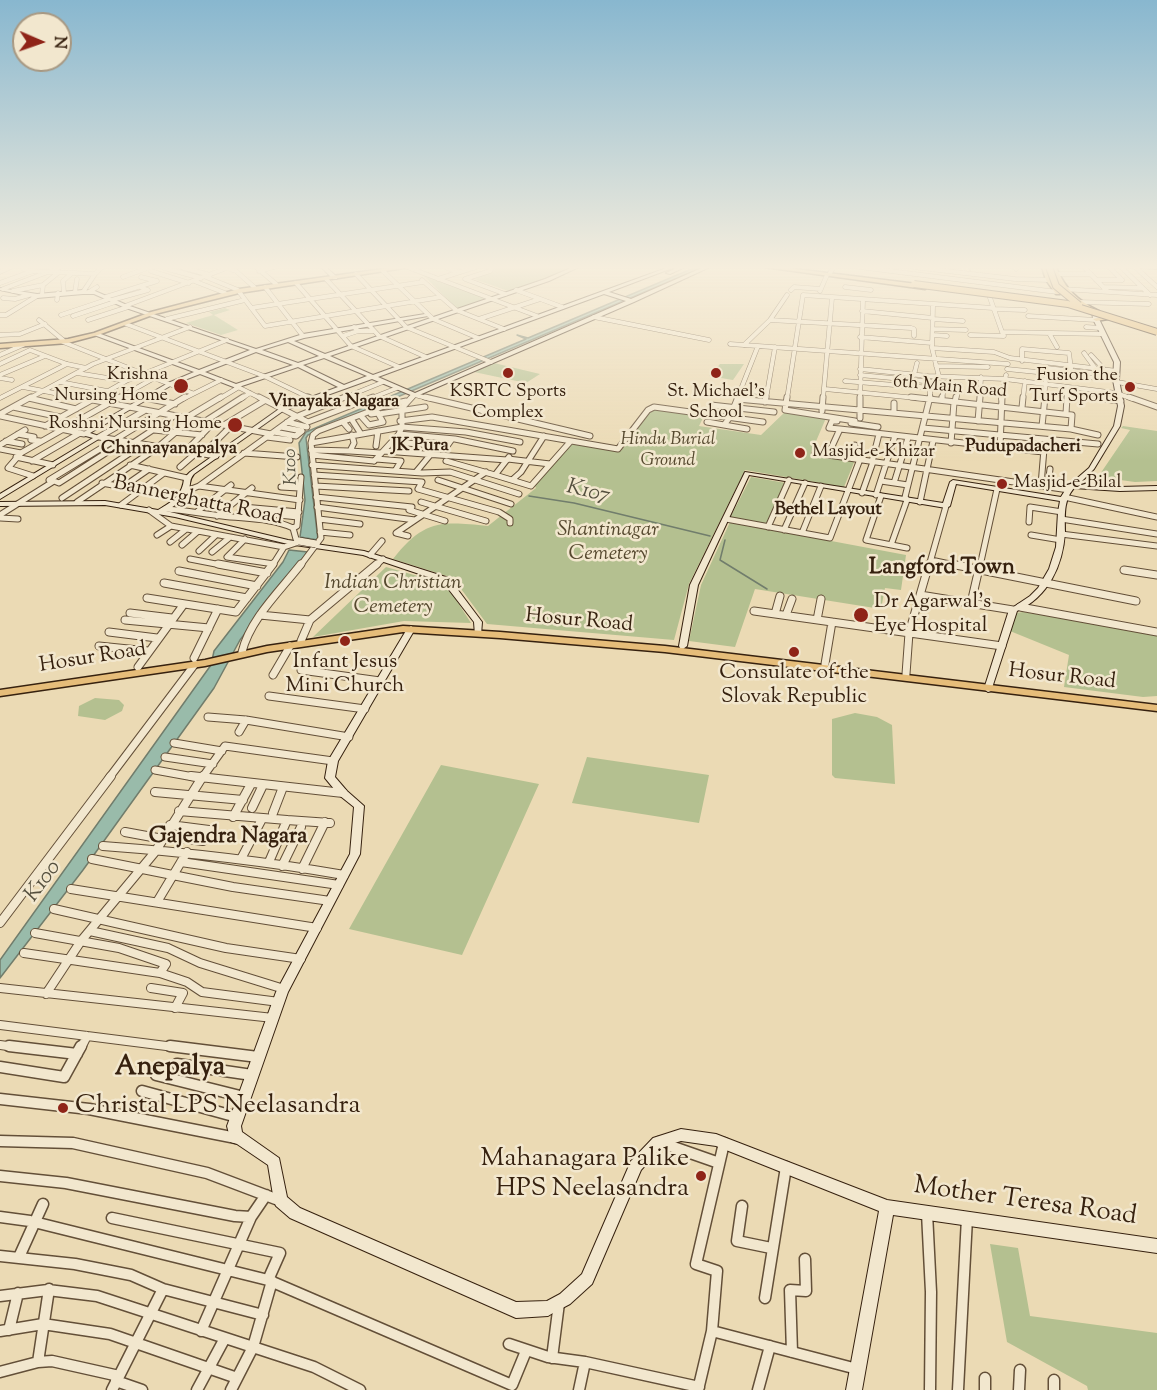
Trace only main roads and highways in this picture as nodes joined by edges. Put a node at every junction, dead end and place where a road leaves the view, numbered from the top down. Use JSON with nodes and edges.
{"nodes":[{"id":1,"x":97,"y":332,"type":"edge"},
{"id":2,"x":102,"y":332,"type":"edge"},
{"id":3,"x":63,"y":341,"type":"junction"},
{"id":4,"x":0,"y":345,"type":"edge"},
{"id":5,"x":478,"y":631,"type":"junction"},
{"id":6,"x":194,"y":661,"type":"junction"},
{"id":7,"x":988,"y":686,"type":"junction"},
{"id":8,"x":0,"y":687,"type":"edge"},
{"id":9,"x":0,"y":693,"type":"edge"},
{"id":10,"x":1157,"y":702,"type":"edge"},
{"id":11,"x":1157,"y":708,"type":"edge"}],
"edges":[{"from":1,"to":3,"type":"main road"},
{"from":2,"to":3,"type":"main road"},
{"from":3,"to":4,"type":"main road"},
{"from":3,"to":4,"type":"main road"},
{"from":5,"to":6,"type":"main road","name":"Hosur Road"},
{"from":5,"to":6,"type":"main road","name":"Hosur Road"},
{"from":5,"to":7,"type":"main road","name":"Hosur Road"},
{"from":5,"to":7,"type":"main road","name":"Hosur Road"},
{"from":6,"to":8,"type":"main road","name":"Hosur Road"},
{"from":6,"to":9,"type":"main road","name":"Hosur Road"},
{"from":7,"to":10,"type":"main road","name":"Hosur Road"},
{"from":7,"to":11,"type":"main road","name":"Hosur Road"}]}
